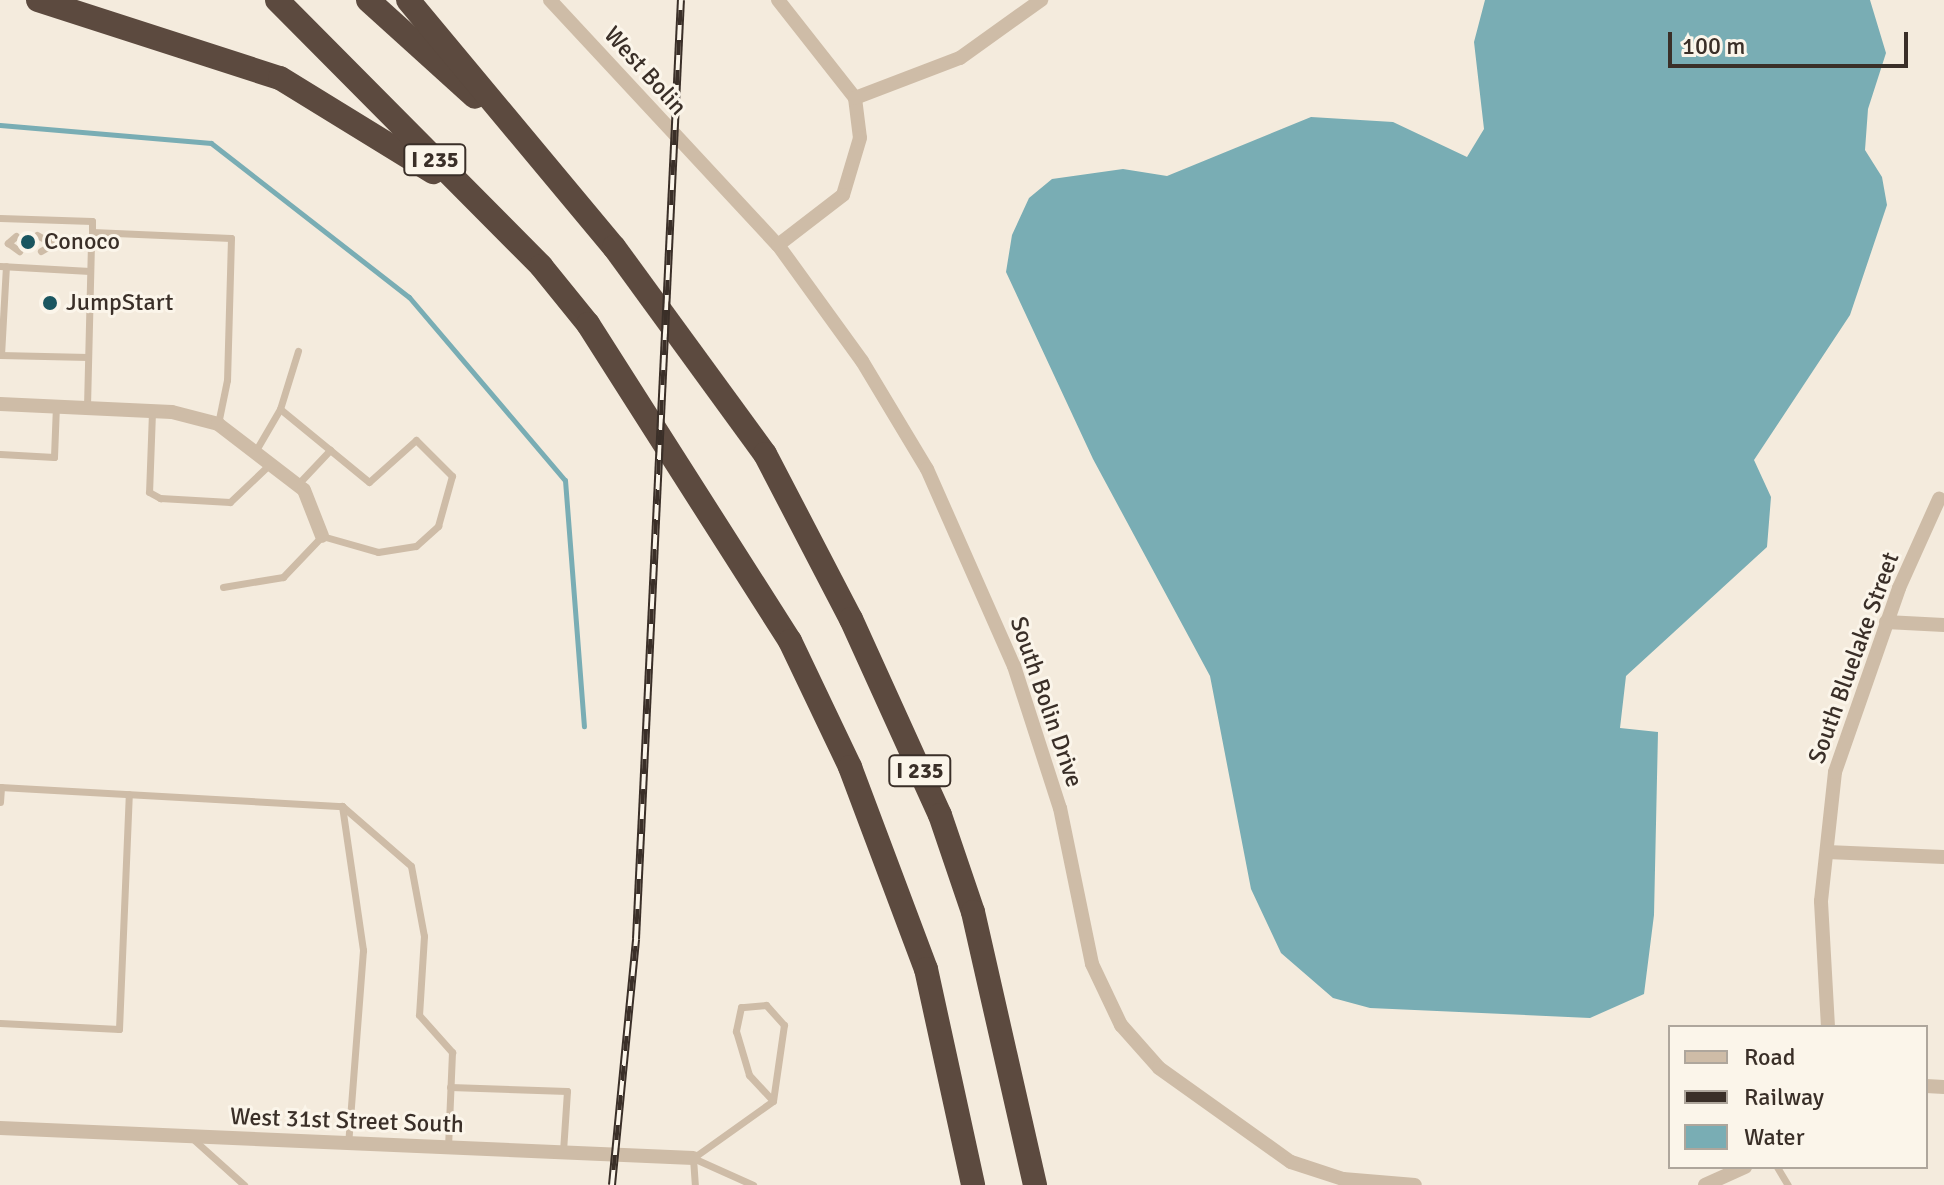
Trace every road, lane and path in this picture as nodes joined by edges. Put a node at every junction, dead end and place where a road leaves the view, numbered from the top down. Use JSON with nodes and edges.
{"nodes":[{"id":1,"x":38,"y":0,"type":"edge"},
{"id":2,"x":277,"y":0,"type":"edge"},
{"id":3,"x":368,"y":0,"type":"edge"},
{"id":4,"x":408,"y":0,"type":"edge"},
{"id":5,"x":550,"y":0,"type":"edge"},
{"id":6,"x":778,"y":0,"type":"edge"},
{"id":7,"x":1041,"y":0,"type":"edge"},
{"id":8,"x":855,"y":98,"type":"junction"},
{"id":9,"x":674,"y":137,"type":"joint"},
{"id":10,"x":525,"y":141,"type":"junction"},
{"id":11,"x":470,"y":197,"type":"junction"},
{"id":12,"x":0,"y":218,"type":"edge"},
{"id":13,"x":92,"y":232,"type":"junction"},
{"id":14,"x":37,"y":235,"type":"dead end"},
{"id":15,"x":16,"y":236,"type":"dead end"},
{"id":16,"x":4,"y":243,"type":"edge"},
{"id":17,"x":91,"y":243,"type":"junction"},
{"id":18,"x":53,"y":244,"type":"junction"},
{"id":19,"x":778,"y":245,"type":"junction"},
{"id":20,"x":19,"y":251,"type":"dead end"},
{"id":21,"x":41,"y":251,"type":"dead end"},
{"id":22,"x":3,"y":266,"type":"edge"},
{"id":23,"x":90,"y":271,"type":"junction"},
{"id":24,"x":298,"y":351,"type":"dead end"},
{"id":25,"x":0,"y":355,"type":"edge"},
{"id":26,"x":88,"y":357,"type":"junction"},
{"id":27,"x":0,"y":404,"type":"edge"},
{"id":28,"x":56,"y":406,"type":"junction"},
{"id":29,"x":87,"y":407,"type":"junction"},
{"id":30,"x":280,"y":409,"type":"junction"},
{"id":31,"x":152,"y":411,"type":"junction"},
{"id":32,"x":218,"y":424,"type":"junction"},
{"id":33,"x":256,"y":450,"type":"junction"},
{"id":34,"x":330,"y":450,"type":"junction"},
{"id":35,"x":0,"y":454,"type":"edge"},
{"id":36,"x":272,"y":461,"type":"junction"},
{"id":37,"x":298,"y":484,"type":"junction"},
{"id":38,"x":1939,"y":499,"type":"dead end"},
{"id":39,"x":322,"y":536,"type":"junction"},
{"id":40,"x":223,"y":587,"type":"dead end"},
{"id":41,"x":1886,"y":622,"type":"junction"},
{"id":42,"x":1944,"y":625,"type":"edge"},
{"id":43,"x":1,"y":787,"type":"edge"},
{"id":44,"x":129,"y":794,"type":"junction"},
{"id":45,"x":0,"y":802,"type":"edge"},
{"id":46,"x":342,"y":806,"type":"junction"},
{"id":47,"x":1827,"y":852,"type":"junction"},
{"id":48,"x":1944,"y":857,"type":"edge"},
{"id":49,"x":0,"y":1023,"type":"edge"},
{"id":50,"x":1828,"y":1025,"type":"edge"},
{"id":51,"x":450,"y":1087,"type":"junction"},
{"id":52,"x":773,"y":1101,"type":"junction"},
{"id":53,"x":0,"y":1128,"type":"edge"},
{"id":54,"x":191,"y":1137,"type":"junction"},
{"id":55,"x":348,"y":1144,"type":"junction"},
{"id":56,"x":448,"y":1147,"type":"junction"},
{"id":57,"x":563,"y":1151,"type":"junction"},
{"id":58,"x":693,"y":1158,"type":"junction"},
{"id":59,"x":1741,"y":1169,"type":"edge"},
{"id":60,"x":244,"y":1185,"type":"edge"},
{"id":61,"x":695,"y":1185,"type":"edge"},
{"id":62,"x":753,"y":1185,"type":"edge"},
{"id":63,"x":973,"y":1185,"type":"edge"},
{"id":64,"x":1035,"y":1185,"type":"edge"},
{"id":65,"x":1415,"y":1185,"type":"edge"},
{"id":66,"x":1705,"y":1185,"type":"edge"}],
"edges":[{"from":1,"to":11,"type":"highway"},
{"from":2,"to":11,"type":"highway","number":"I 235"},
{"from":3,"to":10,"type":"highway","number":"I 235"},
{"from":4,"to":10,"type":"highway"},
{"from":5,"to":9,"type":"street","name":"West Bolin"},
{"from":6,"to":8,"type":"street"},
{"from":7,"to":8,"type":"street"},
{"from":8,"to":19,"type":"street"},
{"from":9,"to":19,"type":"street","name":"South Bolin Drive"},
{"from":10,"to":64,"type":"highway","number":"I 235"},
{"from":11,"to":63,"type":"highway","number":"I 235"},
{"from":12,"to":13,"type":"lane"},
{"from":13,"to":17,"type":"lane"},
{"from":13,"to":32,"type":"lane"},
{"from":14,"to":18,"type":"lane"},
{"from":15,"to":16,"type":"lane"},
{"from":16,"to":20,"type":"lane"},
{"from":17,"to":18,"type":"lane"},
{"from":17,"to":23,"type":"lane"},
{"from":18,"to":21,"type":"lane"},
{"from":19,"to":65,"type":"street","name":"South Bolin Drive"},
{"from":22,"to":23,"type":"lane"},
{"from":22,"to":25,"type":"lane"},
{"from":23,"to":26,"type":"lane"},
{"from":24,"to":30,"type":"lane"},
{"from":25,"to":26,"type":"lane"},
{"from":26,"to":29,"type":"lane"},
{"from":27,"to":28,"type":"street"},
{"from":28,"to":29,"type":"street"},
{"from":28,"to":35,"type":"lane"},
{"from":29,"to":31,"type":"street"},
{"from":30,"to":33,"type":"lane"},
{"from":30,"to":34,"type":"lane"},
{"from":31,"to":32,"type":"street"},
{"from":31,"to":36,"type":"lane"},
{"from":32,"to":33,"type":"street"},
{"from":33,"to":36,"type":"street"},
{"from":34,"to":37,"type":"lane"},
{"from":34,"to":39,"type":"lane"},
{"from":36,"to":37,"type":"street"},
{"from":37,"to":39,"type":"street"},
{"from":38,"to":41,"type":"street","name":"South Bluelake Street"},
{"from":39,"to":40,"type":"lane"},
{"from":41,"to":42,"type":"street"},
{"from":41,"to":47,"type":"street","name":"South Bluelake Street"},
{"from":43,"to":44,"type":"lane"},
{"from":43,"to":45,"type":"lane"},
{"from":44,"to":46,"type":"lane"},
{"from":44,"to":49,"type":"lane"},
{"from":46,"to":51,"type":"lane"},
{"from":46,"to":55,"type":"lane"},
{"from":47,"to":48,"type":"street"},
{"from":47,"to":50,"type":"street","name":"South Bluelake Street"},
{"from":51,"to":56,"type":"lane"},
{"from":51,"to":57,"type":"lane"},
{"from":52,"to":52,"type":"lane"},
{"from":52,"to":58,"type":"lane"},
{"from":53,"to":54,"type":"street","name":"West 31st Street South"},
{"from":54,"to":55,"type":"street","name":"West 31st Street South"},
{"from":54,"to":60,"type":"lane"},
{"from":55,"to":56,"type":"street","name":"West 31st Street South"},
{"from":56,"to":57,"type":"street","name":"West 31st Street South"},
{"from":57,"to":58,"type":"street","name":"West 31st Street South"},
{"from":58,"to":61,"type":"lane"},
{"from":58,"to":62,"type":"lane"},
{"from":59,"to":66,"type":"street"}]}
